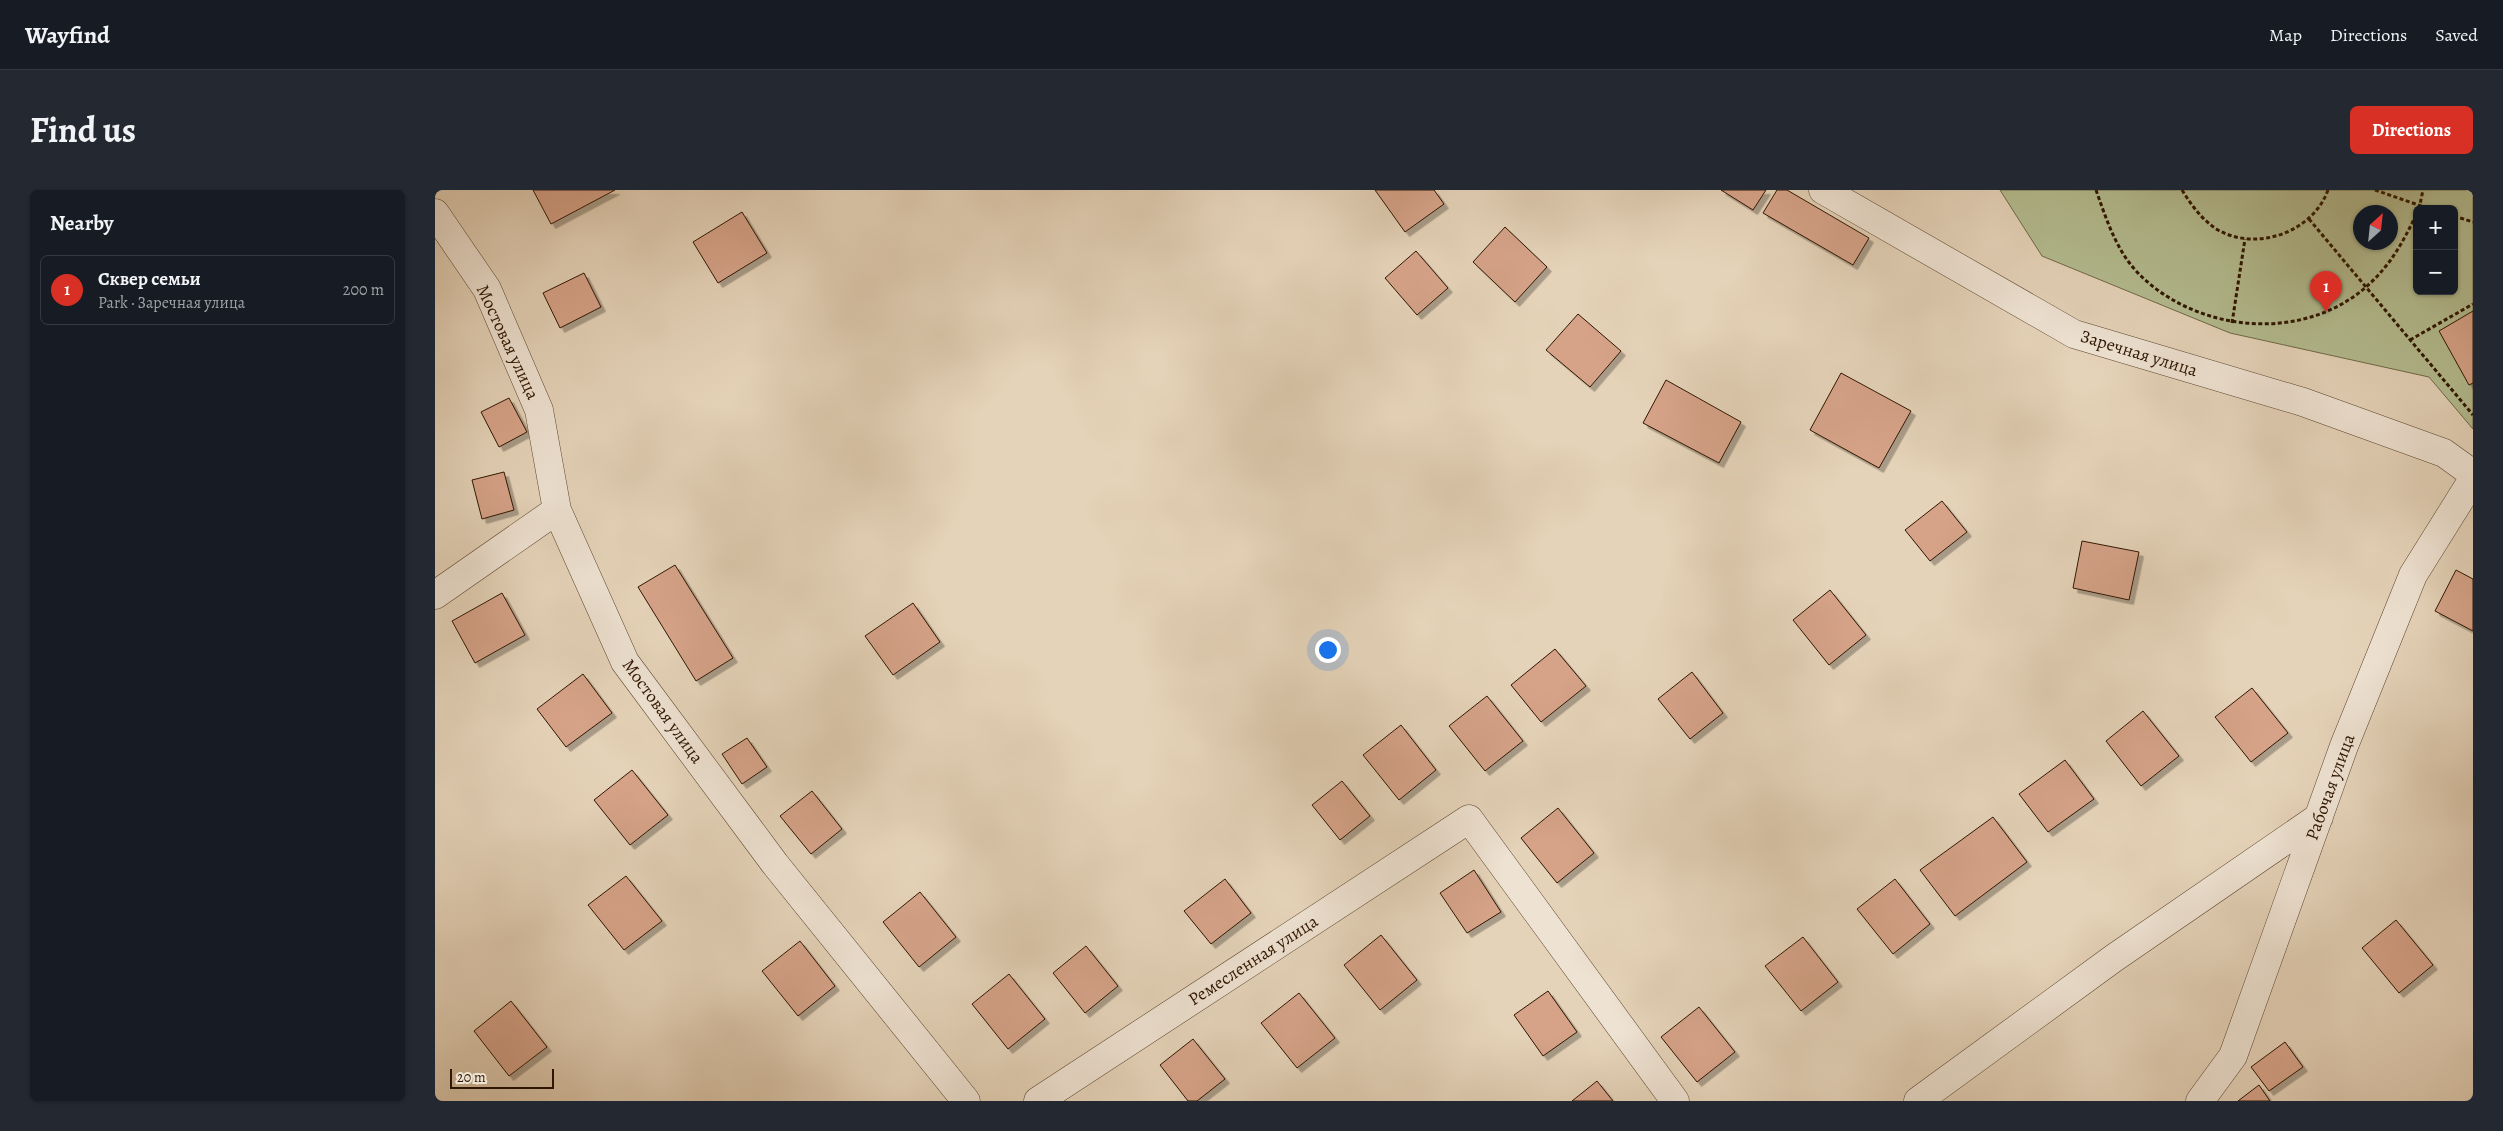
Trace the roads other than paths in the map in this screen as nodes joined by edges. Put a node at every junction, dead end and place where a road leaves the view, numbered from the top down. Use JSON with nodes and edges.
{"nodes":[{"id":1,"x":1823,"y":190,"type":"edge"},
{"id":2,"x":435,"y":213,"type":"edge"},
{"id":3,"x":2473,"y":474,"type":"edge"},
{"id":4,"x":2473,"y":479,"type":"edge"},
{"id":5,"x":557,"y":510,"type":"junction"},
{"id":6,"x":435,"y":595,"type":"edge"},
{"id":7,"x":2319,"y":817,"type":"junction"},
{"id":8,"x":966,"y":1101,"type":"edge"},
{"id":9,"x":1037,"y":1101,"type":"edge"},
{"id":10,"x":1675,"y":1101,"type":"edge"},
{"id":11,"x":1918,"y":1101,"type":"edge"},
{"id":12,"x":2200,"y":1101,"type":"edge"}],
"edges":[{"from":1,"to":3,"type":"street","name":"Заречная улица"},
{"from":2,"to":5,"type":"street","name":"Мостовая улица"},
{"from":4,"to":7,"type":"street","name":"Рабочая улица"},
{"from":5,"to":6,"type":"street"},
{"from":5,"to":8,"type":"street","name":"Мостовая улица"},
{"from":7,"to":11,"type":"street"},
{"from":7,"to":12,"type":"street","name":"Рабочая улица"},
{"from":9,"to":10,"type":"street","name":"Ремесленная улица"}]}
